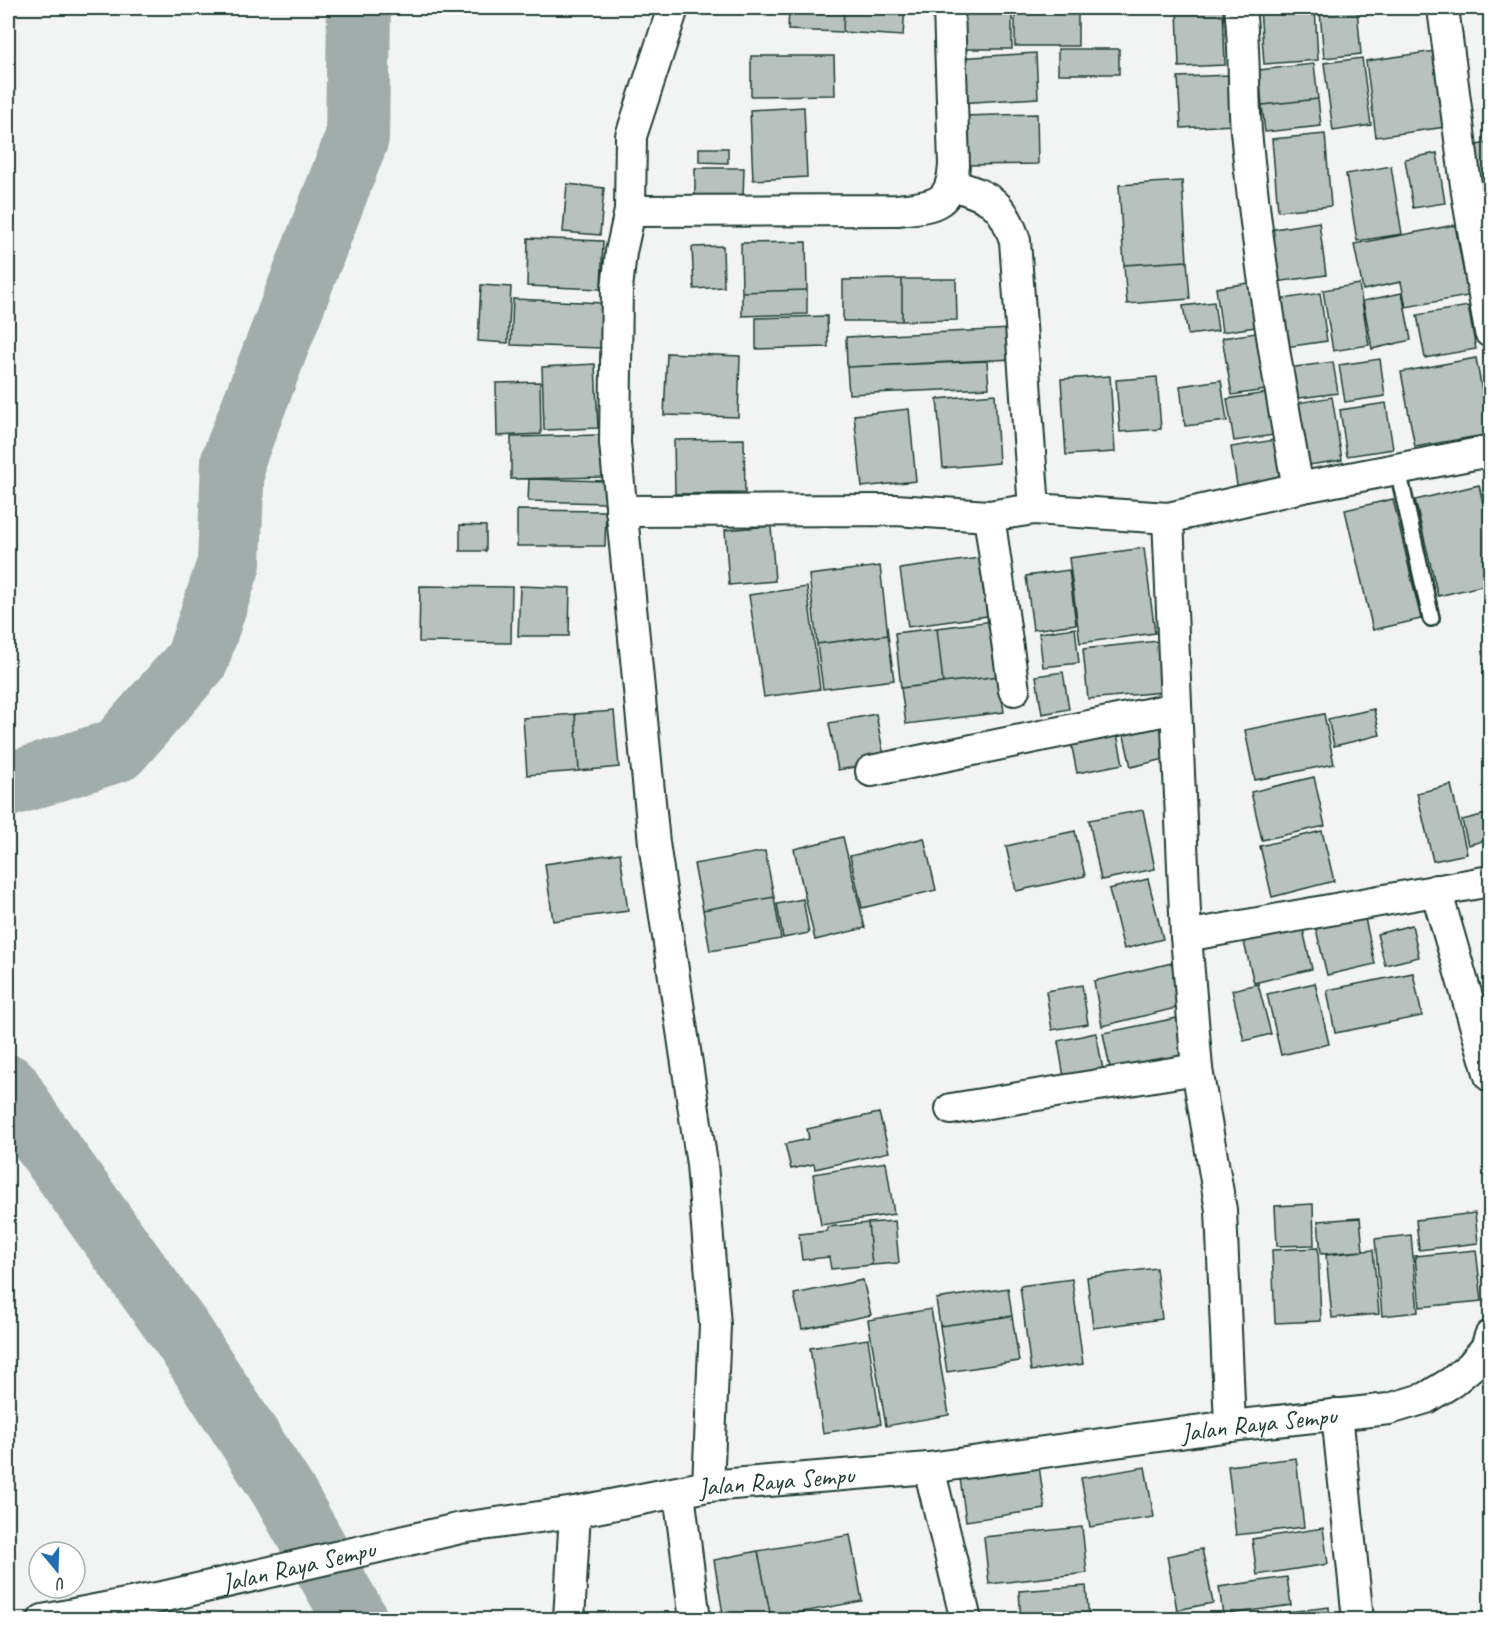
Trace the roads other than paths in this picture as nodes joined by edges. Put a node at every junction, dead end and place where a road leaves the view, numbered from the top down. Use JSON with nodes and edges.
{"nodes":[{"id":1,"x":673,"y":8,"type":"edge"},
{"id":2,"x":949,"y":8,"type":"edge"},
{"id":3,"x":1240,"y":8,"type":"edge"},
{"id":4,"x":1443,"y":8,"type":"edge"},
{"id":5,"x":952,"y":186,"type":"junction"},
{"id":6,"x":630,"y":211,"type":"junction"},
{"id":7,"x":1491,"y":332,"type":"edge"},
{"id":8,"x":1491,"y":451,"type":"edge"},
{"id":9,"x":1398,"y":470,"type":"junction"},
{"id":10,"x":1298,"y":488,"type":"junction"},
{"id":11,"x":1034,"y":509,"type":"junction"},
{"id":12,"x":621,"y":512,"type":"junction"},
{"id":13,"x":989,"y":516,"type":"junction"},
{"id":14,"x":1168,"y":518,"type":"junction"},
{"id":15,"x":1431,"y":618,"type":"dead end"},
{"id":16,"x":1014,"y":690,"type":"dead end"},
{"id":17,"x":1176,"y":708,"type":"junction"},
{"id":18,"x":871,"y":771,"type":"dead end"},
{"id":19,"x":1491,"y":881,"type":"edge"},
{"id":20,"x":1436,"y":890,"type":"junction"},
{"id":21,"x":1186,"y":936,"type":"junction"},
{"id":22,"x":1197,"y":1069,"type":"junction"},
{"id":23,"x":1491,"y":1076,"type":"edge"},
{"id":24,"x":951,"y":1109,"type":"dead end"},
{"id":25,"x":1491,"y":1336,"type":"edge"},
{"id":26,"x":1337,"y":1414,"type":"junction"},
{"id":27,"x":1230,"y":1426,"type":"junction"},
{"id":28,"x":929,"y":1468,"type":"junction"},
{"id":29,"x":708,"y":1486,"type":"junction"},
{"id":30,"x":679,"y":1493,"type":"junction"},
{"id":31,"x":575,"y":1512,"type":"junction"},
{"id":32,"x":43,"y":1620,"type":"edge"},
{"id":33,"x":569,"y":1620,"type":"edge"},
{"id":34,"x":695,"y":1620,"type":"edge"},
{"id":35,"x":966,"y":1620,"type":"edge"},
{"id":36,"x":1358,"y":1620,"type":"edge"}],
"edges":[{"from":1,"to":6,"type":"street"},
{"from":2,"to":5,"type":"street"},
{"from":3,"to":10,"type":"street"},
{"from":4,"to":7,"type":"street"},
{"from":5,"to":6,"type":"street"},
{"from":5,"to":11,"type":"street"},
{"from":6,"to":12,"type":"street"},
{"from":8,"to":9,"type":"street"},
{"from":9,"to":10,"type":"street"},
{"from":9,"to":15,"type":"lane"},
{"from":10,"to":14,"type":"street"},
{"from":11,"to":13,"type":"street"},
{"from":11,"to":14,"type":"street"},
{"from":12,"to":13,"type":"street"},
{"from":12,"to":29,"type":"street"},
{"from":13,"to":16,"type":"street"},
{"from":14,"to":17,"type":"street"},
{"from":17,"to":18,"type":"street"},
{"from":17,"to":21,"type":"street"},
{"from":19,"to":20,"type":"street"},
{"from":20,"to":21,"type":"street"},
{"from":20,"to":23,"type":"street"},
{"from":21,"to":22,"type":"street"},
{"from":22,"to":24,"type":"street"},
{"from":22,"to":27,"type":"street"},
{"from":25,"to":26,"type":"street","name":"Jalan Raya Sempu"},
{"from":26,"to":27,"type":"street","name":"Jalan Raya Sempu"},
{"from":26,"to":36,"type":"street"},
{"from":27,"to":28,"type":"street","name":"Jalan Raya Sempu"},
{"from":28,"to":29,"type":"street","name":"Jalan Raya Sempu"},
{"from":28,"to":35,"type":"street"},
{"from":29,"to":30,"type":"street","name":"Jalan Raya Sempu"},
{"from":30,"to":31,"type":"street","name":"Jalan Raya Sempu"},
{"from":30,"to":34,"type":"street"},
{"from":31,"to":32,"type":"street","name":"Jalan Raya Sempu"},
{"from":31,"to":33,"type":"street"}]}
